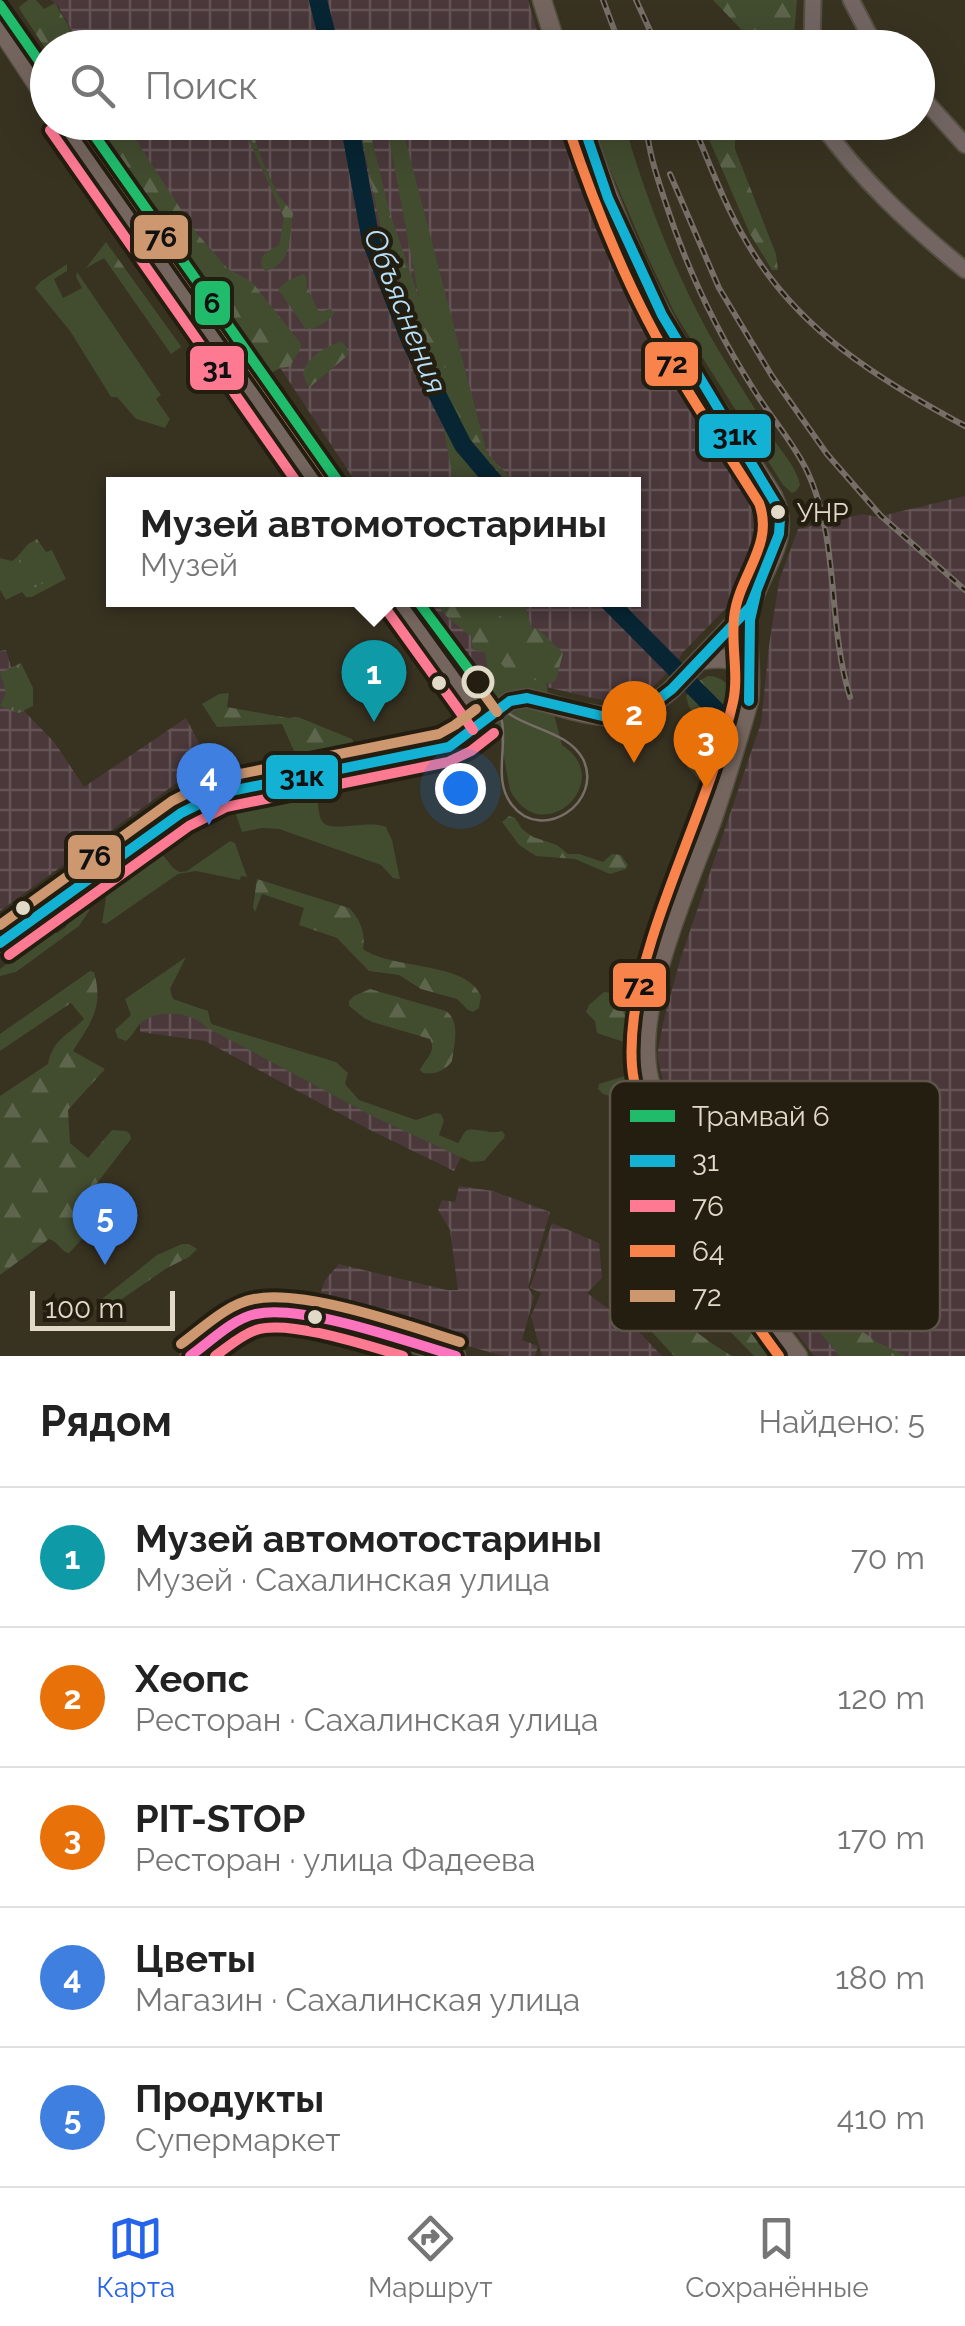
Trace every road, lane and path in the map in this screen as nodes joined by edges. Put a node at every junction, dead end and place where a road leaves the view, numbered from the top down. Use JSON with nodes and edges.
{"nodes":[{"id":1,"x":542,"y":0,"type":"edge"},
{"id":2,"x":813,"y":0,"type":"edge"},
{"id":3,"x":851,"y":0,"type":"edge"},
{"id":4,"x":0,"y":28,"type":"edge"},
{"id":5,"x":551,"y":30,"type":"edge"},
{"id":6,"x":812,"y":30,"type":"edge"},
{"id":7,"x":867,"y":30,"type":"edge"},
{"id":8,"x":30,"y":73,"type":"edge"},
{"id":9,"x":935,"y":112,"type":"edge"},
{"id":10,"x":74,"y":140,"type":"edge"},
{"id":11,"x":588,"y":140,"type":"edge"},
{"id":12,"x":834,"y":140,"type":"edge"},
{"id":13,"x":965,"y":145,"type":"edge"},
{"id":14,"x":965,"y":270,"type":"edge"},
{"id":15,"x":311,"y":477,"type":"edge"},
{"id":16,"x":403,"y":607,"type":"edge"},
{"id":17,"x":750,"y":608,"type":"junction"},
{"id":18,"x":702,"y":660,"type":"junction"},
{"id":19,"x":748,"y":701,"type":"junction"},
{"id":20,"x":486,"y":721,"type":"junction"},
{"id":21,"x":0,"y":943,"type":"edge"},
{"id":22,"x":651,"y":1081,"type":"edge"},
{"id":23,"x":779,"y":1331,"type":"edge"},
{"id":24,"x":190,"y":1356,"type":"edge"},
{"id":25,"x":456,"y":1356,"type":"edge"},
{"id":26,"x":798,"y":1356,"type":"edge"}],
"edges":[{"from":1,"to":5,"type":"main road"},
{"from":2,"to":6,"type":"street"},
{"from":3,"to":7,"type":"street"},
{"from":4,"to":8,"type":"main road"},
{"from":9,"to":13,"type":"street"},
{"from":10,"to":15,"type":"main road"},
{"from":11,"to":17,"type":"main road"},
{"from":12,"to":14,"type":"street"},
{"from":16,"to":20,"type":"main road"},
{"from":17,"to":18,"type":"main road"},
{"from":17,"to":19,"type":"main road"},
{"from":18,"to":19,"type":"main road"},
{"from":18,"to":20,"type":"main road"},
{"from":19,"to":22,"type":"main road"},
{"from":20,"to":21,"type":"main road"},
{"from":23,"to":26,"type":"main road"},
{"from":24,"to":25,"type":"main road"}]}
